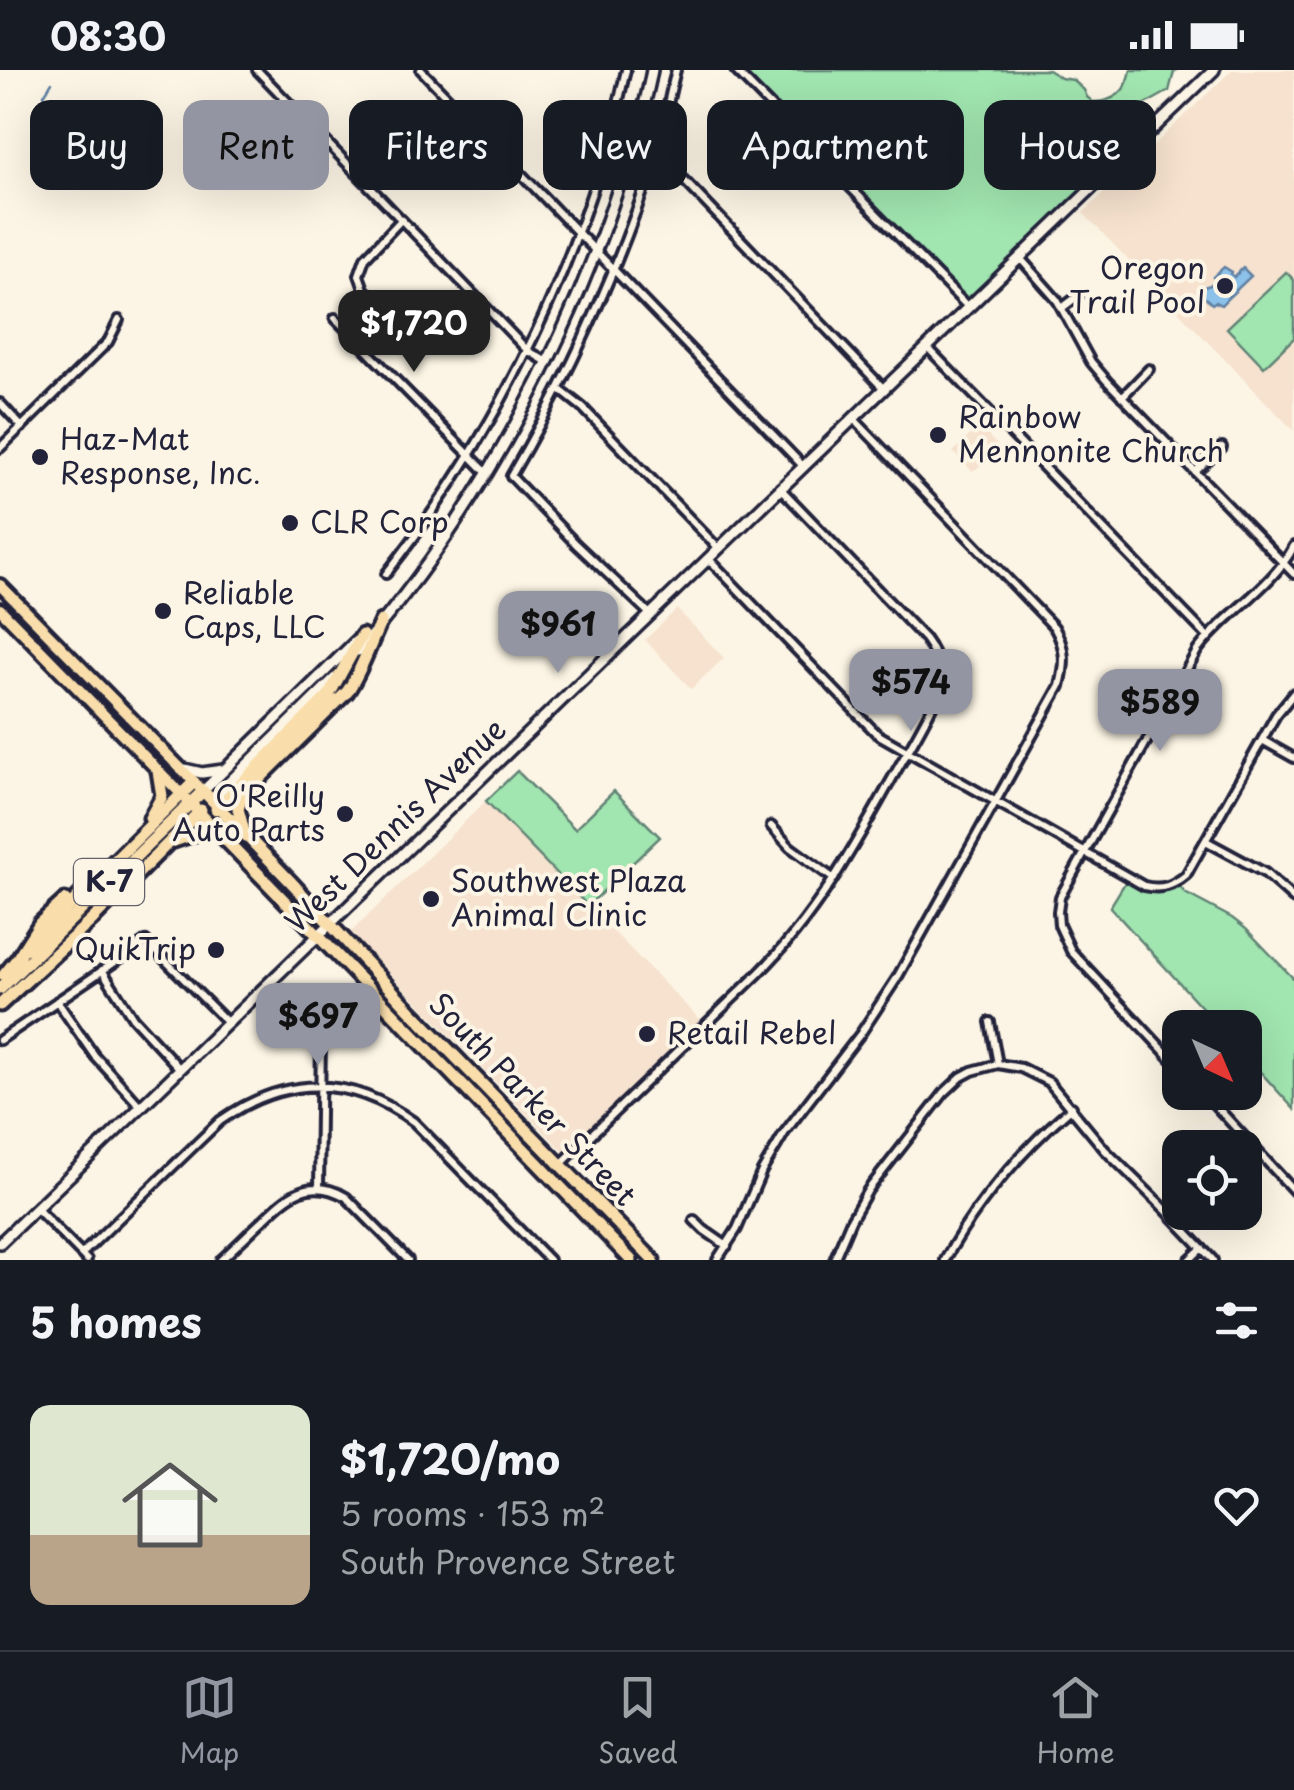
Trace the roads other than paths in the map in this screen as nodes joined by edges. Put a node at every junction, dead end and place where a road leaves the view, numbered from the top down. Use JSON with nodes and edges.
{"nodes":[{"id":1,"x":257,"y":70,"type":"edge"},
{"id":2,"x":421,"y":70,"type":"edge"},
{"id":3,"x":626,"y":70,"type":"edge"},
{"id":4,"x":652,"y":70,"type":"edge"},
{"id":5,"x":676,"y":70,"type":"edge"},
{"id":6,"x":735,"y":70,"type":"edge"},
{"id":7,"x":1214,"y":70,"type":"edge"},
{"id":8,"x":669,"y":100,"type":"edge"},
{"id":9,"x":687,"y":184,"type":"edge"},
{"id":10,"x":642,"y":190,"type":"edge"},
{"id":11,"x":401,"y":220,"type":"junction"},
{"id":12,"x":578,"y":235,"type":"junction"},
{"id":13,"x":595,"y":253,"type":"junction"},
{"id":14,"x":1019,"y":257,"type":"junction"},
{"id":15,"x":614,"y":269,"type":"junction"},
{"id":16,"x":1078,"y":296,"type":"dead end"},
{"id":17,"x":967,"y":306,"type":"junction"},
{"id":18,"x":1062,"y":308,"type":"junction"},
{"id":19,"x":335,"y":318,"type":"dead end"},
{"id":20,"x":119,"y":320,"type":"dead end"},
{"id":21,"x":410,"y":336,"type":"dead end"},
{"id":22,"x":926,"y":346,"type":"junction"},
{"id":23,"x":527,"y":350,"type":"junction"},
{"id":24,"x":547,"y":362,"type":"junction"},
{"id":25,"x":1149,"y":369,"type":"dead end"},
{"id":26,"x":883,"y":388,"type":"junction"},
{"id":27,"x":559,"y":389,"type":"junction"},
{"id":28,"x":1122,"y":396,"type":"junction"},
{"id":29,"x":0,"y":403,"type":"edge"},
{"id":30,"x":853,"y":418,"type":"junction"},
{"id":31,"x":22,"y":427,"type":"junction"},
{"id":32,"x":1222,"y":447,"type":"dead end"},
{"id":33,"x":0,"y":448,"type":"edge"},
{"id":34,"x":468,"y":456,"type":"junction"},
{"id":35,"x":803,"y":466,"type":"junction"},
{"id":36,"x":1196,"y":471,"type":"junction"},
{"id":37,"x":486,"y":472,"type":"junction"},
{"id":38,"x":780,"y":488,"type":"junction"},
{"id":39,"x":1294,"y":546,"type":"edge"},
{"id":40,"x":718,"y":548,"type":"junction"},
{"id":41,"x":708,"y":558,"type":"junction"},
{"id":42,"x":1283,"y":562,"type":"junction"},
{"id":43,"x":386,"y":574,"type":"dead end"},
{"id":44,"x":1294,"y":574,"type":"edge"},
{"id":45,"x":0,"y":585,"type":"edge"},
{"id":46,"x":0,"y":610,"type":"edge"},
{"id":47,"x":650,"y":614,"type":"junction"},
{"id":48,"x":381,"y":621,"type":"junction"},
{"id":49,"x":362,"y":634,"type":"junction"},
{"id":50,"x":1208,"y":637,"type":"junction"},
{"id":51,"x":351,"y":658,"type":"junction"},
{"id":52,"x":1294,"y":693,"type":"edge"},
{"id":53,"x":1262,"y":740,"type":"junction"},
{"id":54,"x":906,"y":752,"type":"junction"},
{"id":55,"x":1294,"y":758,"type":"edge"},
{"id":56,"x":179,"y":767,"type":"junction"},
{"id":57,"x":226,"y":769,"type":"junction"},
{"id":58,"x":158,"y":770,"type":"junction"},
{"id":59,"x":206,"y":795,"type":"junction"},
{"id":60,"x":994,"y":802,"type":"junction"},
{"id":61,"x":191,"y":803,"type":"junction"},
{"id":62,"x":771,"y":826,"type":"dead end"},
{"id":63,"x":212,"y":828,"type":"junction"},
{"id":64,"x":246,"y":835,"type":"junction"},
{"id":65,"x":1206,"y":840,"type":"junction"},
{"id":66,"x":167,"y":844,"type":"junction"},
{"id":67,"x":1083,"y":852,"type":"junction"},
{"id":68,"x":834,"y":879,"type":"junction"},
{"id":69,"x":1294,"y":899,"type":"edge"},
{"id":70,"x":330,"y":925,"type":"junction"},
{"id":71,"x":318,"y":936,"type":"junction"},
{"id":72,"x":27,"y":962,"type":"junction"},
{"id":73,"x":102,"y":970,"type":"junction"},
{"id":74,"x":0,"y":980,"type":"edge"},
{"id":75,"x":19,"y":988,"type":"junction"},
{"id":76,"x":0,"y":989,"type":"edge"},
{"id":77,"x":58,"y":1001,"type":"junction"},
{"id":78,"x":0,"y":1005,"type":"edge"},
{"id":79,"x":990,"y":1022,"type":"dead end"},
{"id":80,"x":228,"y":1023,"type":"junction"},
{"id":81,"x":322,"y":1038,"type":"dead end"},
{"id":82,"x":0,"y":1040,"type":"edge"},
{"id":83,"x":1162,"y":1049,"type":"edge"},
{"id":84,"x":998,"y":1064,"type":"junction"},
{"id":85,"x":180,"y":1069,"type":"junction"},
{"id":86,"x":320,"y":1086,"type":"junction"},
{"id":87,"x":140,"y":1107,"type":"junction"},
{"id":88,"x":1072,"y":1107,"type":"junction"},
{"id":89,"x":1220,"y":1110,"type":"edge"},
{"id":90,"x":560,"y":1164,"type":"junction"},
{"id":91,"x":549,"y":1175,"type":"junction"},
{"id":92,"x":319,"y":1188,"type":"junction"},
{"id":93,"x":1294,"y":1191,"type":"edge"},
{"id":94,"x":36,"y":1208,"type":"junction"},
{"id":95,"x":694,"y":1220,"type":"dead end"},
{"id":96,"x":0,"y":1243,"type":"edge"},
{"id":97,"x":727,"y":1246,"type":"junction"},
{"id":98,"x":1202,"y":1248,"type":"junction"},
{"id":99,"x":84,"y":1257,"type":"edge"},
{"id":100,"x":625,"y":1258,"type":"edge"},
{"id":101,"x":221,"y":1260,"type":"edge"},
{"id":102,"x":408,"y":1260,"type":"edge"},
{"id":103,"x":549,"y":1260,"type":"edge"},
{"id":104,"x":652,"y":1260,"type":"edge"},
{"id":105,"x":718,"y":1260,"type":"edge"},
{"id":106,"x":834,"y":1260,"type":"edge"},
{"id":107,"x":946,"y":1260,"type":"edge"},
{"id":108,"x":1189,"y":1260,"type":"edge"},
{"id":109,"x":1213,"y":1260,"type":"edge"}],
"edges":[{"from":1,"to":11,"type":"street"},
{"from":2,"to":12,"type":"street"},
{"from":3,"to":12,"type":"street"},
{"from":4,"to":13,"type":"street"},
{"from":5,"to":8,"type":"street"},
{"from":6,"to":17,"type":"street"},
{"from":7,"to":14,"type":"street","name":"West Dennis Avenue"},
{"from":9,"to":26,"type":"street"},
{"from":10,"to":15,"type":"street"},
{"from":11,"to":21,"type":"street"},
{"from":11,"to":23,"type":"street"},
{"from":12,"to":13,"type":"street"},
{"from":12,"to":23,"type":"street"},
{"from":13,"to":15,"type":"street"},
{"from":13,"to":24,"type":"street"},
{"from":14,"to":17,"type":"street","name":"West Dennis Avenue"},
{"from":14,"to":18,"type":"street"},
{"from":15,"to":27,"type":"street"},
{"from":15,"to":35,"type":"street"},
{"from":16,"to":18,"type":"street"},
{"from":17,"to":22,"type":"street","name":"West Dennis Avenue"},
{"from":18,"to":28,"type":"street"},
{"from":19,"to":34,"type":"street"},
{"from":20,"to":31,"type":"street"},
{"from":22,"to":26,"type":"street","name":"West Dennis Avenue"},
{"from":22,"to":50,"type":"street"},
{"from":23,"to":24,"type":"street"},
{"from":23,"to":34,"type":"street"},
{"from":24,"to":37,"type":"street"},
{"from":25,"to":28,"type":"street"},
{"from":26,"to":30,"type":"street","name":"West Dennis Avenue"},
{"from":27,"to":40,"type":"street"},
{"from":27,"to":47,"type":"street"},
{"from":28,"to":36,"type":"street"},
{"from":29,"to":31,"type":"street"},
{"from":30,"to":35,"type":"street","name":"West Dennis Avenue"},
{"from":30,"to":60,"type":"street"},
{"from":31,"to":33,"type":"street"},
{"from":32,"to":36,"type":"street"},
{"from":34,"to":37,"type":"street"},
{"from":34,"to":43,"type":"street"},
{"from":35,"to":38,"type":"street","name":"West Dennis Avenue"},
{"from":36,"to":42,"type":"street"},
{"from":37,"to":48,"type":"street"},
{"from":38,"to":40,"type":"street","name":"West Dennis Avenue"},
{"from":38,"to":54,"type":"street"},
{"from":39,"to":42,"type":"street"},
{"from":40,"to":41,"type":"street","name":"West Dennis Avenue"},
{"from":41,"to":47,"type":"street","name":"West Dennis Avenue"},
{"from":41,"to":54,"type":"street"},
{"from":42,"to":44,"type":"street"},
{"from":42,"to":50,"type":"street"},
{"from":45,"to":56,"type":"main road"},
{"from":46,"to":58,"type":"main road"},
{"from":47,"to":70,"type":"street","name":"West Dennis Avenue"},
{"from":48,"to":49,"type":"street"},
{"from":48,"to":51,"type":"street"},
{"from":48,"to":64,"type":"highway"},
{"from":49,"to":51,"type":"highway"},
{"from":49,"to":57,"type":"street"},
{"from":50,"to":67,"type":"street"},
{"from":51,"to":59,"type":"highway"},
{"from":52,"to":53,"type":"street"},
{"from":53,"to":55,"type":"street"},
{"from":53,"to":65,"type":"street"},
{"from":54,"to":60,"type":"street"},
{"from":54,"to":68,"type":"street"},
{"from":56,"to":57,"type":"street"},
{"from":56,"to":59,"type":"main road"},
{"from":57,"to":59,"type":"street"},
{"from":58,"to":61,"type":"main road"},
{"from":58,"to":74,"type":"highway"},
{"from":59,"to":61,"type":"highway"},
{"from":59,"to":61,"type":"highway"},
{"from":59,"to":63,"type":"highway"},
{"from":59,"to":64,"type":"highway","name":"South Parker Street"},
{"from":60,"to":67,"type":"street"},
{"from":60,"to":97,"type":"street"},
{"from":61,"to":63,"type":"highway","name":"South Parker Street"},
{"from":61,"to":66,"type":"highway"},
{"from":61,"to":72,"type":"highway","number":"K-7"},
{"from":62,"to":68,"type":"street"},
{"from":63,"to":66,"type":"highway","number":"K-7"},
{"from":63,"to":71,"type":"highway","name":"South Parker Street"},
{"from":64,"to":70,"type":"highway","name":"South Parker Street"},
{"from":65,"to":67,"type":"street"},
{"from":65,"to":69,"type":"street"},
{"from":66,"to":75,"type":"highway","number":"K-7"},
{"from":67,"to":83,"type":"street"},
{"from":68,"to":90,"type":"street"},
{"from":70,"to":71,"type":"street","name":"West Dennis Avenue"},
{"from":70,"to":90,"type":"highway","name":"South Parker Street"},
{"from":71,"to":80,"type":"street","name":"West Dennis Avenue"},
{"from":71,"to":91,"type":"highway","name":"South Parker Street"},
{"from":72,"to":75,"type":"highway"},
{"from":72,"to":76,"type":"highway","number":"K-7"},
{"from":73,"to":77,"type":"street"},
{"from":73,"to":80,"type":"street"},
{"from":73,"to":85,"type":"street"},
{"from":75,"to":78,"type":"highway","number":"K-7"},
{"from":77,"to":82,"type":"street"},
{"from":77,"to":87,"type":"street"},
{"from":79,"to":84,"type":"street"},
{"from":80,"to":85,"type":"street","name":"West Dennis Avenue"},
{"from":81,"to":86,"type":"street"},
{"from":84,"to":88,"type":"street"},
{"from":84,"to":106,"type":"street"},
{"from":85,"to":87,"type":"street","name":"West Dennis Avenue"},
{"from":86,"to":92,"type":"street"},
{"from":86,"to":99,"type":"street"},
{"from":86,"to":103,"type":"street"},
{"from":87,"to":94,"type":"street","name":"West Dennis Avenue"},
{"from":88,"to":98,"type":"street"},
{"from":88,"to":107,"type":"street"},
{"from":89,"to":93,"type":"street"},
{"from":90,"to":91,"type":"street"},
{"from":90,"to":104,"type":"highway","name":"South Parker Street"},
{"from":91,"to":100,"type":"highway","name":"South Parker Street"},
{"from":92,"to":101,"type":"street"},
{"from":92,"to":102,"type":"street"},
{"from":94,"to":96,"type":"street","name":"West Dennis Avenue"},
{"from":94,"to":99,"type":"street"},
{"from":95,"to":97,"type":"street"},
{"from":97,"to":105,"type":"street"},
{"from":98,"to":108,"type":"street"},
{"from":98,"to":109,"type":"street"}]}
